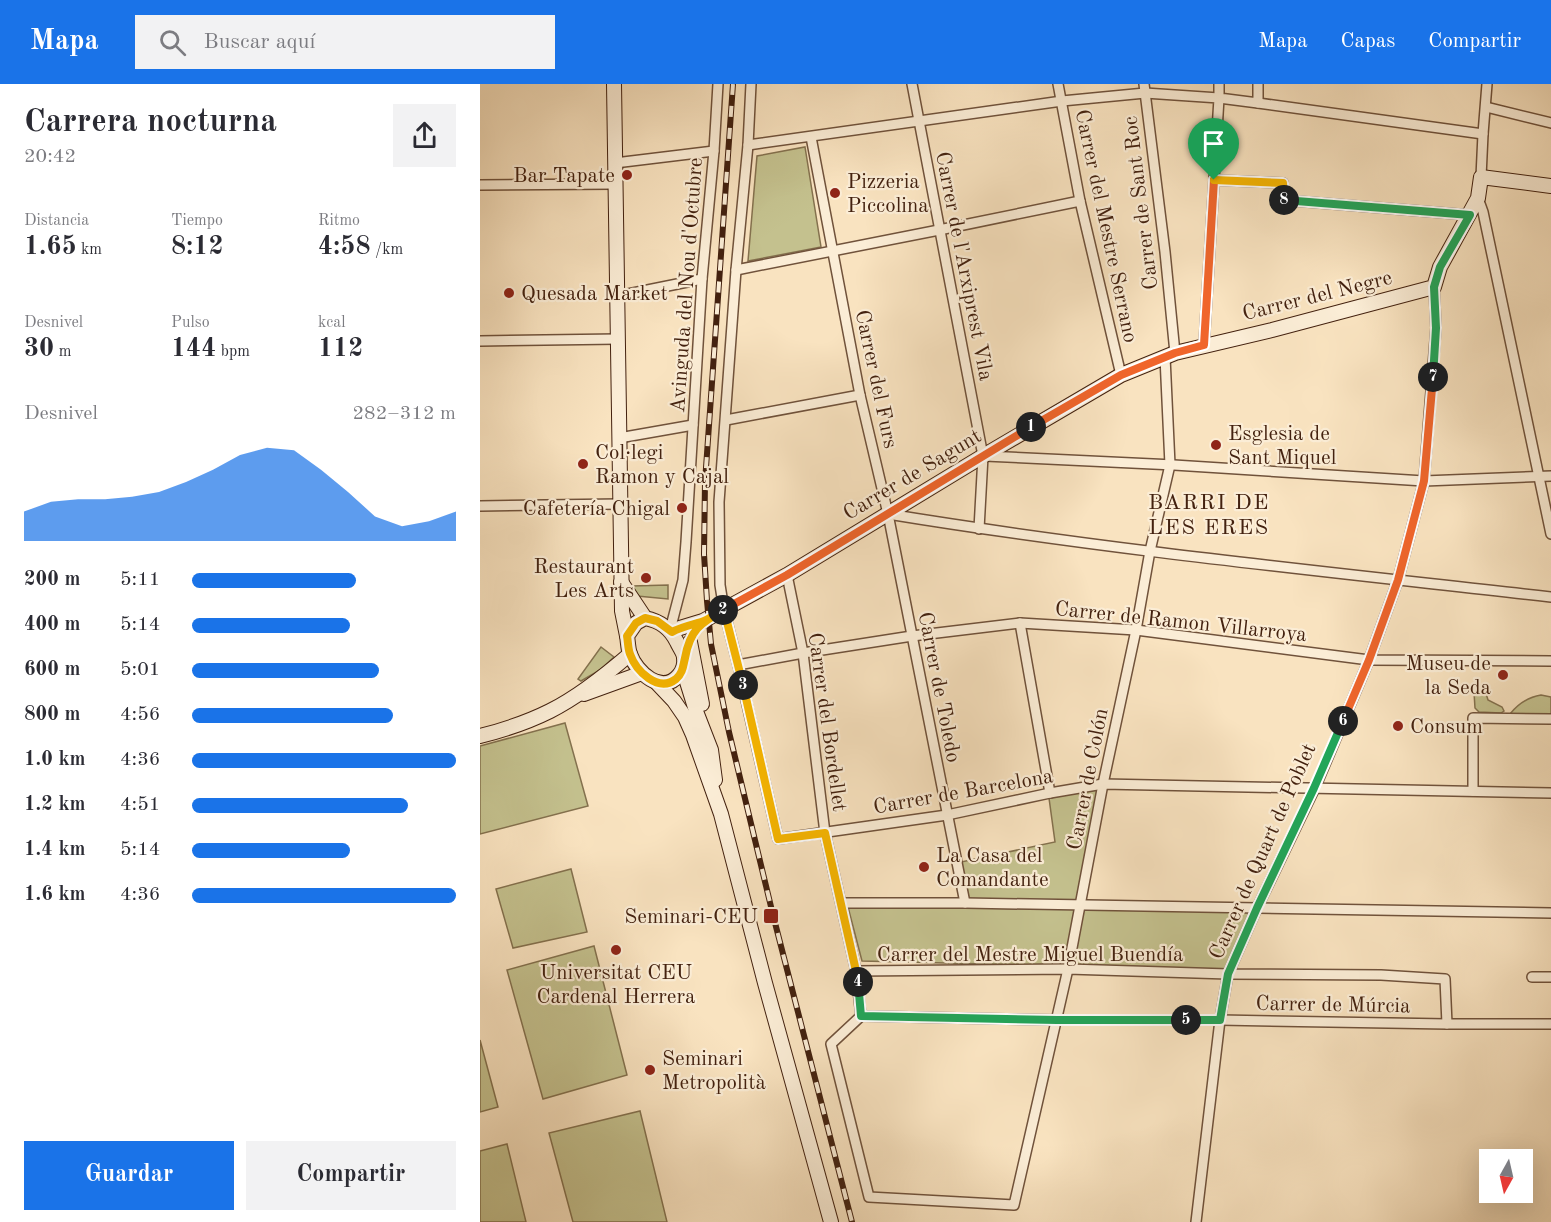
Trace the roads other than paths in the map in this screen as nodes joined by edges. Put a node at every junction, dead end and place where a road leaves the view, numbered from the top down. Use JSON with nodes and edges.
{"nodes":[{"id":1,"x":614,"y":84,"type":"edge"},
{"id":2,"x":718,"y":84,"type":"edge"},
{"id":3,"x":751,"y":84,"type":"edge"},
{"id":4,"x":912,"y":84,"type":"edge"},
{"id":5,"x":1058,"y":84,"type":"edge"},
{"id":6,"x":1219,"y":84,"type":"edge"},
{"id":7,"x":1258,"y":84,"type":"edge"},
{"id":8,"x":1487,"y":84,"type":"edge"},
{"id":9,"x":1144,"y":89,"type":"edge"},
{"id":10,"x":1219,"y":98,"type":"junction"},
{"id":11,"x":1062,"y":101,"type":"junction"},
{"id":12,"x":1257,"y":103,"type":"junction"},
{"id":13,"x":1486,"y":107,"type":"junction"},
{"id":14,"x":919,"y":122,"type":"junction"},
{"id":15,"x":1551,"y":123,"type":"edge"},
{"id":16,"x":1483,"y":134,"type":"junction"},
{"id":17,"x":812,"y":137,"type":"junction"},
{"id":18,"x":748,"y":146,"type":"junction"},
{"id":19,"x":714,"y":151,"type":"junction"},
{"id":20,"x":615,"y":163,"type":"junction"},
{"id":21,"x":1481,"y":177,"type":"junction"},
{"id":22,"x":1214,"y":180,"type":"junction"},
{"id":23,"x":615,"y":184,"type":"junction"},
{"id":24,"x":480,"y":185,"type":"edge"},
{"id":25,"x":1551,"y":186,"type":"edge"},
{"id":26,"x":1478,"y":198,"type":"junction"},
{"id":27,"x":1080,"y":201,"type":"junction"},
{"id":28,"x":1470,"y":215,"type":"junction"},
{"id":29,"x":939,"y":230,"type":"junction"},
{"id":30,"x":834,"y":250,"type":"junction"},
{"id":31,"x":736,"y":270,"type":"junction"},
{"id":32,"x":702,"y":279,"type":"junction"},
{"id":33,"x":1434,"y":287,"type":"junction"},
{"id":34,"x":618,"y":296,"type":"junction"},
{"id":35,"x":618,"y":339,"type":"junction"},
{"id":36,"x":480,"y":341,"type":"edge"},
{"id":37,"x":1204,"y":345,"type":"junction"},
{"id":38,"x":1170,"y":355,"type":"junction"},
{"id":39,"x":1121,"y":375,"type":"junction"},
{"id":40,"x":860,"y":395,"type":"junction"},
{"id":41,"x":726,"y":420,"type":"junction"},
{"id":42,"x":693,"y":425,"type":"junction"},
{"id":43,"x":619,"y":438,"type":"junction"},
{"id":44,"x":982,"y":456,"type":"junction"},
{"id":45,"x":1170,"y":465,"type":"junction"},
{"id":46,"x":1551,"y":476,"type":"edge"},
{"id":47,"x":1539,"y":477,"type":"junction"},
{"id":48,"x":1424,"y":481,"type":"junction"},
{"id":49,"x":620,"y":504,"type":"junction"},
{"id":50,"x":480,"y":506,"type":"edge"},
{"id":51,"x":888,"y":514,"type":"junction"},
{"id":52,"x":979,"y":529,"type":"junction"},
{"id":53,"x":1551,"y":534,"type":"edge"},
{"id":54,"x":1150,"y":551,"type":"junction"},
{"id":55,"x":787,"y":575,"type":"junction"},
{"id":56,"x":1398,"y":580,"type":"junction"},
{"id":57,"x":621,"y":582,"type":"junction"},
{"id":58,"x":1551,"y":597,"type":"edge"},
{"id":59,"x":724,"y":610,"type":"junction"},
{"id":60,"x":674,"y":616,"type":"junction"},
{"id":61,"x":645,"y":618,"type":"junction"},
{"id":62,"x":700,"y":622,"type":"junction"},
{"id":63,"x":1020,"y":623,"type":"junction"},
{"id":64,"x":1136,"y":630,"type":"junction"},
{"id":65,"x":671,"y":631,"type":"junction"},
{"id":66,"x":627,"y":636,"type":"junction"},
{"id":67,"x":912,"y":636,"type":"junction"},
{"id":68,"x":690,"y":642,"type":"junction"},
{"id":69,"x":803,"y":653,"type":"junction"},
{"id":70,"x":630,"y":654,"type":"junction"},
{"id":71,"x":1369,"y":660,"type":"junction"},
{"id":72,"x":1551,"y":661,"type":"edge"},
{"id":73,"x":684,"y":664,"type":"junction"},
{"id":74,"x":738,"y":664,"type":"junction"},
{"id":75,"x":642,"y":674,"type":"junction"},
{"id":76,"x":656,"y":682,"type":"junction"},
{"id":77,"x":568,"y":700,"type":"junction"},
{"id":78,"x":1551,"y":719,"type":"edge"},
{"id":79,"x":480,"y":736,"type":"edge"},
{"id":80,"x":711,"y":750,"type":"junction"},
{"id":81,"x":1103,"y":784,"type":"junction"},
{"id":82,"x":1314,"y":788,"type":"junction"},
{"id":83,"x":1473,"y":791,"type":"junction"},
{"id":84,"x":1050,"y":793,"type":"junction"},
{"id":85,"x":1551,"y":793,"type":"edge"},
{"id":86,"x":721,"y":814,"type":"junction"},
{"id":87,"x":947,"y":815,"type":"junction"},
{"id":88,"x":825,"y":833,"type":"junction"},
{"id":89,"x":841,"y":903,"type":"junction"},
{"id":90,"x":965,"y":903,"type":"junction"},
{"id":91,"x":1081,"y":905,"type":"junction"},
{"id":92,"x":1257,"y":908,"type":"junction"},
{"id":93,"x":1551,"y":913,"type":"edge"},
{"id":94,"x":1068,"y":969,"type":"junction"},
{"id":95,"x":856,"y":971,"type":"junction"},
{"id":96,"x":1228,"y":974,"type":"junction"},
{"id":97,"x":1532,"y":976,"type":"dead end"},
{"id":98,"x":1551,"y":977,"type":"edge"},
{"id":99,"x":861,"y":1016,"type":"junction"},
{"id":100,"x":1057,"y":1020,"type":"junction"},
{"id":101,"x":1220,"y":1020,"type":"junction"},
{"id":102,"x":1447,"y":1024,"type":"junction"},
{"id":103,"x":1551,"y":1024,"type":"edge"},
{"id":104,"x":831,"y":1222,"type":"edge"},
{"id":105,"x":1196,"y":1222,"type":"edge"}],
"edges":[{"from":1,"to":20,"type":"street"},
{"from":2,"to":19,"type":"street","name":"Avinguda del Nou d'Octubre"},
{"from":3,"to":18,"type":"street"},
{"from":4,"to":14,"type":"street","name":"Carrer de l'Arxiprest Vila"},
{"from":5,"to":11,"type":"street","name":"Carrer del Mestre Serrano"},
{"from":6,"to":10,"type":"street"},
{"from":7,"to":12,"type":"street"},
{"from":8,"to":13,"type":"street"},
{"from":9,"to":10,"type":"street"},
{"from":9,"to":11,"type":"street"},
{"from":9,"to":38,"type":"street","name":"Carrer de Sant Roc"},
{"from":10,"to":12,"type":"street"},
{"from":10,"to":22,"type":"street"},
{"from":11,"to":14,"type":"street"},
{"from":11,"to":27,"type":"street","name":"Carrer del Mestre Serrano"},
{"from":12,"to":16,"type":"street"},
{"from":13,"to":15,"type":"street"},
{"from":13,"to":16,"type":"street"},
{"from":14,"to":17,"type":"street"},
{"from":14,"to":29,"type":"street","name":"Carrer de l'Arxiprest Vila"},
{"from":16,"to":21,"type":"street"},
{"from":17,"to":18,"type":"street"},
{"from":17,"to":30,"type":"street","name":"Carrer del Furs"},
{"from":18,"to":31,"type":"street"},
{"from":19,"to":20,"type":"street"},
{"from":19,"to":32,"type":"street","name":"Avinguda del Nou d'Octubre"},
{"from":20,"to":23,"type":"street"},
{"from":21,"to":25,"type":"street"},
{"from":21,"to":26,"type":"street","name":"Carrer de Quart de Poblet"},
{"from":22,"to":28,"type":"street"},
{"from":22,"to":37,"type":"street"},
{"from":23,"to":24,"type":"street"},
{"from":23,"to":34,"type":"street"},
{"from":26,"to":28,"type":"street","name":"Carrer de Quart de Poblet"},
{"from":26,"to":47,"type":"street"},
{"from":27,"to":29,"type":"street"},
{"from":27,"to":39,"type":"street","name":"Carrer del Mestre Serrano"},
{"from":28,"to":33,"type":"street","name":"Carrer de Quart de Poblet"},
{"from":29,"to":30,"type":"street"},
{"from":29,"to":44,"type":"street","name":"Carrer de l'Arxiprest Vila"},
{"from":30,"to":31,"type":"street"},
{"from":30,"to":40,"type":"street","name":"Carrer del Furs"},
{"from":31,"to":41,"type":"street"},
{"from":32,"to":34,"type":"street"},
{"from":32,"to":42,"type":"street","name":"Avinguda del Nou d'Octubre"},
{"from":33,"to":37,"type":"street","name":"Carrer del Negre"},
{"from":33,"to":48,"type":"street","name":"Carrer de Quart de Poblet"},
{"from":34,"to":35,"type":"street"},
{"from":35,"to":36,"type":"street"},
{"from":35,"to":43,"type":"street"},
{"from":37,"to":38,"type":"street","name":"Carrer del Negre"},
{"from":38,"to":39,"type":"street","name":"Carrer de Sagunt"},
{"from":38,"to":45,"type":"street","name":"Carrer de Colón"},
{"from":39,"to":44,"type":"street","name":"Carrer de Sagunt"},
{"from":40,"to":41,"type":"street"},
{"from":40,"to":51,"type":"street","name":"Carrer del Furs"},
{"from":41,"to":59,"type":"street"},
{"from":42,"to":43,"type":"street"},
{"from":42,"to":60,"type":"street","name":"Avinguda del Nou d'Octubre"},
{"from":43,"to":49,"type":"street"},
{"from":44,"to":45,"type":"street"},
{"from":44,"to":51,"type":"street","name":"Carrer de Sagunt"},
{"from":44,"to":52,"type":"street","name":"Carrer de l'Arxiprest Vila"},
{"from":45,"to":48,"type":"street"},
{"from":45,"to":54,"type":"street","name":"Carrer de Colón"},
{"from":46,"to":47,"type":"street"},
{"from":47,"to":48,"type":"street"},
{"from":47,"to":53,"type":"street"},
{"from":48,"to":56,"type":"street","name":"Carrer de Quart de Poblet"},
{"from":49,"to":50,"type":"street"},
{"from":49,"to":57,"type":"street"},
{"from":51,"to":52,"type":"street"},
{"from":51,"to":55,"type":"street","name":"Carrer de Sagunt"},
{"from":51,"to":67,"type":"street","name":"Carrer de Toledo"},
{"from":52,"to":54,"type":"street"},
{"from":54,"to":56,"type":"street"},
{"from":54,"to":64,"type":"street","name":"Carrer de Colón"},
{"from":55,"to":59,"type":"street","name":"Carrer de Sagunt"},
{"from":55,"to":69,"type":"street","name":"Carrer del Bordellet"},
{"from":56,"to":58,"type":"street"},
{"from":56,"to":71,"type":"street","name":"Carrer de Quart de Poblet"},
{"from":57,"to":61,"type":"street"},
{"from":57,"to":66,"type":"street"},
{"from":59,"to":62,"type":"street","name":"Carrer de Sagunt"},
{"from":59,"to":74,"type":"street"},
{"from":60,"to":62,"type":"street"},
{"from":60,"to":65,"type":"street","name":"Avinguda del Nou d'Octubre"},
{"from":61,"to":65,"type":"street"},
{"from":61,"to":66,"type":"street"},
{"from":62,"to":65,"type":"street","name":"Carrer de Sagunt"},
{"from":62,"to":68,"type":"street"},
{"from":63,"to":64,"type":"street","name":"Carrer de Ramon Villarroya"},
{"from":63,"to":67,"type":"street","name":"Carrer de Ramon Villarroya"},
{"from":63,"to":84,"type":"street"},
{"from":64,"to":71,"type":"street","name":"Carrer de Ramon Villarroya"},
{"from":64,"to":81,"type":"street","name":"Carrer de Colón"},
{"from":65,"to":73,"type":"street"},
{"from":66,"to":70,"type":"street"},
{"from":67,"to":69,"type":"street","name":"Carrer de Ramon Villarroya"},
{"from":67,"to":87,"type":"street","name":"Carrer de Toledo"},
{"from":68,"to":73,"type":"street"},
{"from":68,"to":80,"type":"street"},
{"from":69,"to":74,"type":"street","name":"Carrer de Ramon Villarroya"},
{"from":69,"to":88,"type":"street","name":"Carrer del Bordellet"},
{"from":70,"to":75,"type":"street"},
{"from":70,"to":77,"type":"street"},
{"from":71,"to":72,"type":"street","name":"Carrer de Ramon Villarroya"},
{"from":71,"to":82,"type":"street","name":"Carrer de Quart de Poblet"},
{"from":73,"to":76,"type":"street"},
{"from":73,"to":80,"type":"street"},
{"from":74,"to":88,"type":"street","name":"Carrer de Barcelona"},
{"from":75,"to":76,"type":"street"},
{"from":75,"to":77,"type":"street"},
{"from":76,"to":86,"type":"street"},
{"from":77,"to":79,"type":"street"},
{"from":78,"to":83,"type":"street"},
{"from":80,"to":86,"type":"street"},
{"from":81,"to":82,"type":"street","name":"Carrer de Barcelona"},
{"from":81,"to":84,"type":"street","name":"Carrer de Barcelona"},
{"from":81,"to":91,"type":"street","name":"Carrer de Colón"},
{"from":82,"to":83,"type":"street","name":"Carrer de Barcelona"},
{"from":82,"to":92,"type":"street","name":"Carrer de Quart de Poblet"},
{"from":83,"to":85,"type":"street","name":"Carrer de Barcelona"},
{"from":84,"to":87,"type":"street","name":"Carrer de Barcelona"},
{"from":86,"to":104,"type":"street"},
{"from":87,"to":88,"type":"street","name":"Carrer de Barcelona"},
{"from":87,"to":90,"type":"street","name":"Carrer de Toledo"},
{"from":88,"to":89,"type":"street","name":"Carrer del Bordellet"},
{"from":89,"to":90,"type":"street"},
{"from":89,"to":95,"type":"street","name":"Carrer del Bordellet"},
{"from":90,"to":91,"type":"street"},
{"from":91,"to":92,"type":"street"},
{"from":91,"to":94,"type":"street","name":"Carrer de Colón"},
{"from":92,"to":93,"type":"street"},
{"from":92,"to":96,"type":"street","name":"Carrer de Quart de Poblet"},
{"from":94,"to":95,"type":"street","name":"Carrer del Mestre Miguel Buendía"},
{"from":94,"to":96,"type":"street","name":"Carrer del Mestre Miguel Buendía"},
{"from":94,"to":100,"type":"street","name":"Carrer de Colón"},
{"from":95,"to":99,"type":"street","name":"Carrer del Bordellet"},
{"from":96,"to":101,"type":"street","name":"Carrer de Quart de Poblet"},
{"from":96,"to":102,"type":"street","name":"Carrer del Mestre Miguel Buendía"},
{"from":97,"to":98,"type":"street"},
{"from":99,"to":100,"type":"street","name":"Carrer de Múrcia"},
{"from":99,"to":100,"type":"street","name":"Carrer de Colón"},
{"from":100,"to":101,"type":"street","name":"Carrer de Múrcia"},
{"from":101,"to":102,"type":"street","name":"Carrer de Múrcia"},
{"from":101,"to":105,"type":"street","name":"Carrer de Quart de Poblet"},
{"from":102,"to":103,"type":"street","name":"Carrer de Múrcia"}]}
